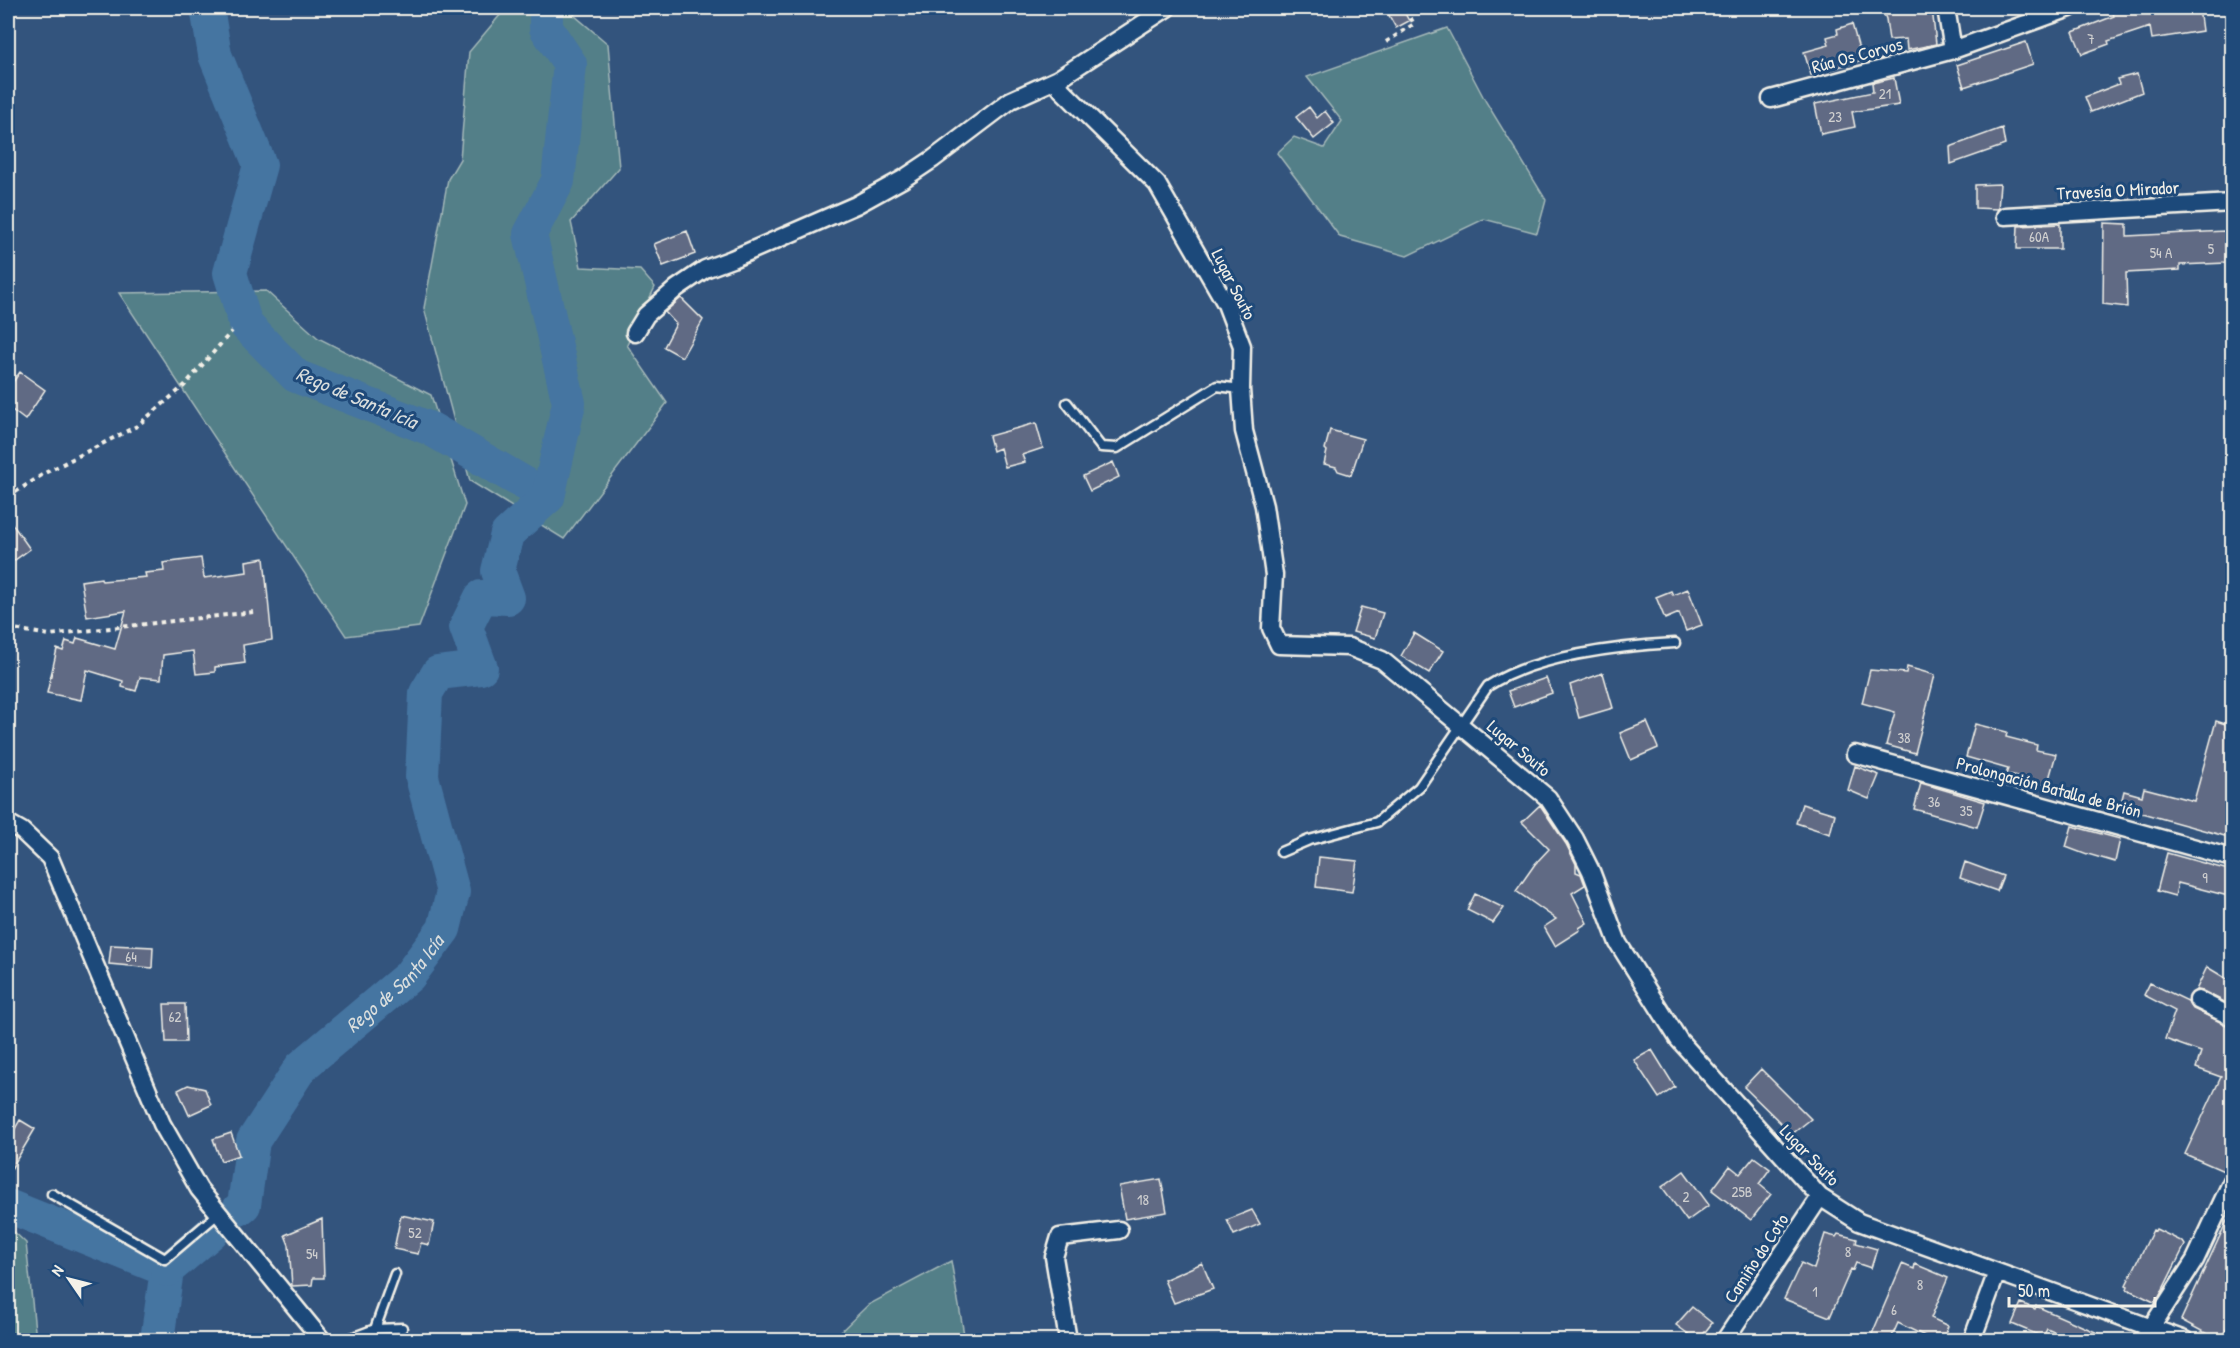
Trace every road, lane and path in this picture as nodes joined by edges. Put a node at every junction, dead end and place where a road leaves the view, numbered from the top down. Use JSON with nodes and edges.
{"nodes":[{"id":1,"x":1167,"y":8,"type":"edge"},
{"id":2,"x":1405,"y":8,"type":"edge"},
{"id":3,"x":1946,"y":8,"type":"edge"},
{"id":4,"x":2070,"y":8,"type":"edge"},
{"id":5,"x":1386,"y":42,"type":"dead end"},
{"id":6,"x":1953,"y":50,"type":"junction"},
{"id":7,"x":1058,"y":79,"type":"junction"},
{"id":8,"x":1771,"y":99,"type":"dead end"},
{"id":9,"x":2232,"y":203,"type":"edge"},
{"id":10,"x":2005,"y":216,"type":"dead end"},
{"id":11,"x":232,"y":331,"type":"dead end"},
{"id":12,"x":635,"y":333,"type":"dead end"},
{"id":13,"x":1241,"y":389,"type":"junction"},
{"id":14,"x":1067,"y":403,"type":"dead end"},
{"id":15,"x":8,"y":497,"type":"edge"},
{"id":16,"x":253,"y":612,"type":"dead end"},
{"id":17,"x":8,"y":628,"type":"edge"},
{"id":18,"x":1675,"y":643,"type":"dead end"},
{"id":19,"x":1461,"y":725,"type":"junction"},
{"id":20,"x":1855,"y":754,"type":"dead end"},
{"id":21,"x":8,"y":823,"type":"edge"},
{"id":22,"x":1281,"y":852,"type":"dead end"},
{"id":23,"x":2232,"y":858,"type":"edge"},
{"id":24,"x":2199,"y":1000,"type":"dead end"},
{"id":25,"x":2232,"y":1017,"type":"edge"},
{"id":26,"x":2232,"y":1181,"type":"edge"},
{"id":27,"x":52,"y":1194,"type":"dead end"},
{"id":28,"x":1820,"y":1197,"type":"junction"},
{"id":29,"x":219,"y":1213,"type":"junction"},
{"id":30,"x":1119,"y":1230,"type":"dead end"},
{"id":31,"x":1997,"y":1272,"type":"junction"},
{"id":32,"x":395,"y":1274,"type":"dead end"},
{"id":33,"x":402,"y":1328,"type":"dead end"},
{"id":34,"x":375,"y":1329,"type":"junction"},
{"id":35,"x":2148,"y":1334,"type":"edge"},
{"id":36,"x":322,"y":1341,"type":"edge"},
{"id":37,"x":346,"y":1341,"type":"edge"},
{"id":38,"x":1068,"y":1341,"type":"edge"},
{"id":39,"x":1725,"y":1341,"type":"edge"},
{"id":40,"x":1972,"y":1341,"type":"edge"},
{"id":41,"x":2185,"y":1341,"type":"edge"}],
"edges":[{"from":1,"to":7,"type":"street"},
{"from":2,"to":5,"type":"path"},
{"from":3,"to":6,"type":"street"},
{"from":4,"to":6,"type":"street","name":"Rúa Os Corvos"},
{"from":6,"to":8,"type":"street","name":"Rúa Os Corvos"},
{"from":7,"to":12,"type":"street"},
{"from":7,"to":13,"type":"street","name":"Lugar Souto"},
{"from":9,"to":10,"type":"street","name":"Travesía O Mirador"},
{"from":11,"to":15,"type":"path"},
{"from":13,"to":14,"type":"lane"},
{"from":13,"to":19,"type":"street","name":"Lugar Souto"},
{"from":16,"to":17,"type":"path"},
{"from":18,"to":19,"type":"lane"},
{"from":19,"to":22,"type":"lane"},
{"from":19,"to":28,"type":"street","name":"Lugar Souto"},
{"from":20,"to":23,"type":"street","name":"Prolongación Batalla de Brión"},
{"from":21,"to":29,"type":"street"},
{"from":24,"to":25,"type":"street"},
{"from":26,"to":35,"type":"street"},
{"from":27,"to":29,"type":"lane"},
{"from":28,"to":31,"type":"street","name":"Lugar Souto"},
{"from":28,"to":39,"type":"street","name":"Camiño do Coto"},
{"from":29,"to":36,"type":"street"},
{"from":30,"to":38,"type":"street"},
{"from":31,"to":35,"type":"street","name":"Lugar Souto"},
{"from":31,"to":40,"type":"street"},
{"from":32,"to":34,"type":"lane"},
{"from":33,"to":34,"type":"lane"},
{"from":34,"to":37,"type":"lane"},
{"from":35,"to":41,"type":"street","name":"Lugar Souto"}]}
